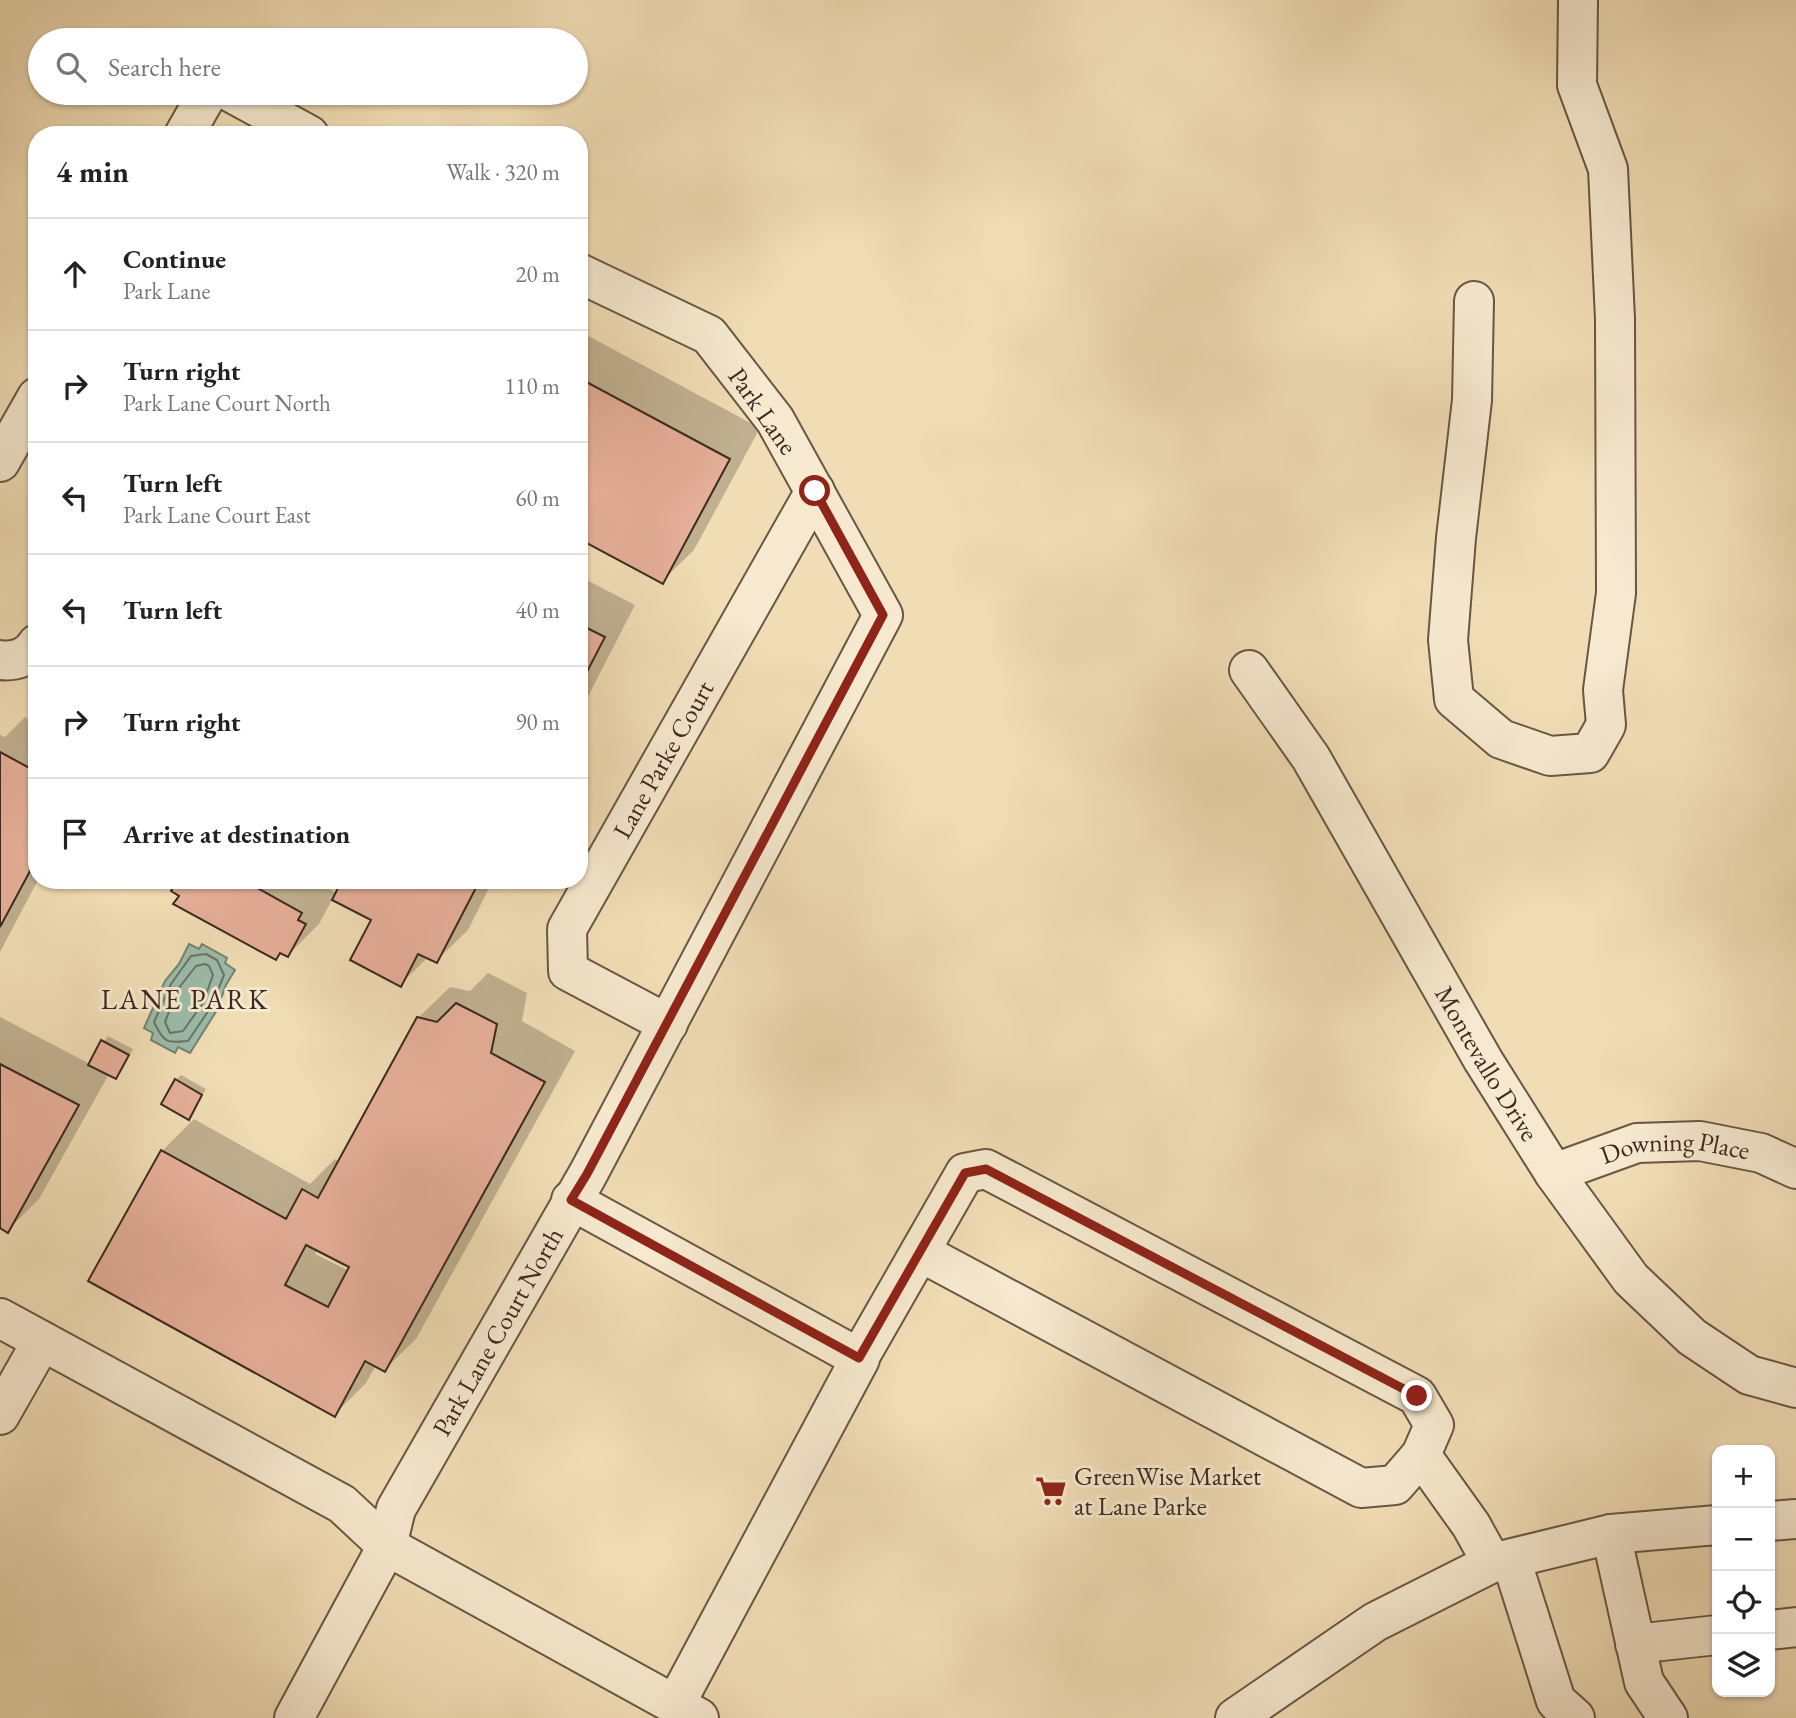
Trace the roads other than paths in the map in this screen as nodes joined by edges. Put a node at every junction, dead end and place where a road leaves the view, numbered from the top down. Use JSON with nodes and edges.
{"nodes":[{"id":1,"x":1578,"y":0,"type":"edge"},
{"id":2,"x":201,"y":105,"type":"edge"},
{"id":3,"x":254,"y":105,"type":"edge"},
{"id":4,"x":189,"y":126,"type":"edge"},
{"id":5,"x":292,"y":126,"type":"edge"},
{"id":6,"x":588,"y":277,"type":"edge"},
{"id":7,"x":1474,"y":301,"type":"dead end"},
{"id":8,"x":28,"y":413,"type":"edge"},
{"id":9,"x":0,"y":462,"type":"edge"},
{"id":10,"x":815,"y":491,"type":"junction"},
{"id":11,"x":883,"y":615,"type":"joint"},
{"id":12,"x":28,"y":653,"type":"edge"},
{"id":13,"x":0,"y":660,"type":"edge"},
{"id":14,"x":1249,"y":670,"type":"dead end"},
{"id":15,"x":668,"y":1024,"type":"junction"},
{"id":16,"x":1796,"y":1169,"type":"edge"},
{"id":17,"x":1554,"y":1173,"type":"junction"},
{"id":18,"x":571,"y":1200,"type":"junction"},
{"id":19,"x":919,"y":1252,"type":"junction"},
{"id":20,"x":0,"y":1318,"type":"edge"},
{"id":21,"x":43,"y":1341,"type":"junction"},
{"id":22,"x":859,"y":1358,"type":"junction"},
{"id":23,"x":1796,"y":1388,"type":"edge"},
{"id":24,"x":0,"y":1415,"type":"edge"},
{"id":25,"x":1421,"y":1455,"type":"junction"},
{"id":26,"x":1796,"y":1519,"type":"edge"},
{"id":27,"x":1775,"y":1521,"type":"edge"},
{"id":28,"x":1712,"y":1525,"type":"edge"},
{"id":29,"x":1611,"y":1534,"type":"junction"},
{"id":30,"x":387,"y":1546,"type":"junction"},
{"id":31,"x":1501,"y":1561,"type":"junction"},
{"id":32,"x":1796,"y":1627,"type":"edge"},
{"id":33,"x":1775,"y":1629,"type":"edge"},
{"id":34,"x":1712,"y":1636,"type":"edge"},
{"id":35,"x":1635,"y":1644,"type":"junction"},
{"id":36,"x":687,"y":1712,"type":"edge"},
{"id":37,"x":295,"y":1718,"type":"edge"},
{"id":38,"x":1236,"y":1718,"type":"edge"},
{"id":39,"x":1575,"y":1718,"type":"edge"},
{"id":40,"x":1668,"y":1718,"type":"edge"}],
"edges":[{"from":1,"to":7,"type":"street"},
{"from":2,"to":4,"type":"street"},
{"from":3,"to":5,"type":"street"},
{"from":6,"to":10,"type":"street","name":"Park Lane"},
{"from":8,"to":9,"type":"street"},
{"from":10,"to":11,"type":"street","name":"Park Lane"},
{"from":10,"to":15,"type":"street","name":"Lane Parke Court"},
{"from":11,"to":15,"type":"street","name":"Park Lane Court North"},
{"from":12,"to":13,"type":"street"},
{"from":14,"to":17,"type":"street","name":"Montevallo Drive"},
{"from":15,"to":18,"type":"street","name":"Park Lane Court North"},
{"from":16,"to":17,"type":"street","name":"Downing Place"},
{"from":17,"to":23,"type":"street","name":"Montevallo Drive"},
{"from":18,"to":22,"type":"street"},
{"from":18,"to":30,"type":"street","name":"Park Lane Court North"},
{"from":19,"to":22,"type":"street"},
{"from":19,"to":25,"type":"street"},
{"from":19,"to":25,"type":"street"},
{"from":20,"to":21,"type":"street"},
{"from":21,"to":24,"type":"street"},
{"from":21,"to":30,"type":"street"},
{"from":22,"to":36,"type":"street"},
{"from":25,"to":31,"type":"street"},
{"from":26,"to":27,"type":"street"},
{"from":28,"to":29,"type":"street"},
{"from":29,"to":31,"type":"street"},
{"from":29,"to":35,"type":"street"},
{"from":30,"to":36,"type":"street"},
{"from":30,"to":37,"type":"street","name":"Park Lane Court North"},
{"from":31,"to":38,"type":"street"},
{"from":31,"to":39,"type":"street"},
{"from":32,"to":33,"type":"street"},
{"from":34,"to":35,"type":"street"},
{"from":35,"to":40,"type":"street"}]}
